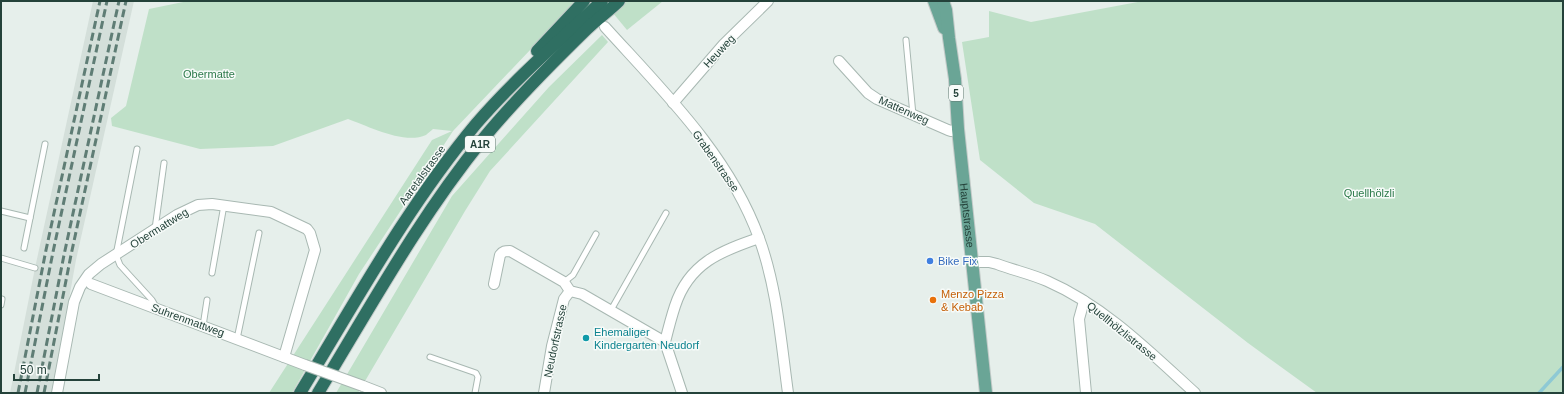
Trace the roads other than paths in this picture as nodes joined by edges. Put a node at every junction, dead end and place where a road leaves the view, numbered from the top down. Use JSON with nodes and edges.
{"nodes":[{"id":1,"x":584,"y":1,"type":"edge"},
{"id":2,"x":768,"y":1,"type":"edge"},
{"id":3,"x":934,"y":1,"type":"edge"},
{"id":4,"x":943,"y":1,"type":"edge"},
{"id":5,"x":613,"y":3,"type":"edge"},
{"id":6,"x":605,"y":26,"type":"dead end"},
{"id":7,"x":949,"y":38,"type":"junction"},
{"id":8,"x":906,"y":40,"type":"dead end"},
{"id":9,"x":839,"y":61,"type":"dead end"},
{"id":10,"x":673,"y":103,"type":"junction"},
{"id":11,"x":493,"y":104,"type":"junction"},
{"id":12,"x":913,"y":115,"type":"junction"},
{"id":13,"x":958,"y":129,"type":"junction"},
{"id":14,"x":45,"y":144,"type":"dead end"},
{"id":15,"x":137,"y":149,"type":"dead end"},
{"id":16,"x":164,"y":163,"type":"dead end"},
{"id":17,"x":224,"y":205,"type":"junction"},
{"id":18,"x":1,"y":211,"type":"edge"},
{"id":19,"x":666,"y":213,"type":"dead end"},
{"id":20,"x":30,"y":218,"type":"junction"},
{"id":21,"x":154,"y":230,"type":"junction"},
{"id":22,"x":259,"y":233,"type":"dead end"},
{"id":23,"x":596,"y":234,"type":"dead end"},
{"id":24,"x":759,"y":238,"type":"junction"},
{"id":25,"x":24,"y":248,"type":"dead end"},
{"id":26,"x":116,"y":255,"type":"junction"},
{"id":27,"x":1,"y":258,"type":"edge"},
{"id":28,"x":973,"y":262,"type":"junction"},
{"id":29,"x":35,"y":268,"type":"dead end"},
{"id":30,"x":212,"y":272,"type":"dead end"},
{"id":31,"x":564,"y":282,"type":"junction"},
{"id":32,"x":91,"y":284,"type":"dead end"},
{"id":33,"x":494,"y":284,"type":"dead end"},
{"id":34,"x":570,"y":291,"type":"junction"},
{"id":35,"x":2,"y":299,"type":"dead end"},
{"id":36,"x":207,"y":300,"type":"dead end"},
{"id":37,"x":1084,"y":300,"type":"junction"},
{"id":38,"x":1,"y":305,"type":"edge"},
{"id":39,"x":157,"y":309,"type":"junction"},
{"id":40,"x":611,"y":310,"type":"junction"},
{"id":41,"x":203,"y":326,"type":"junction"},
{"id":42,"x":237,"y":339,"type":"junction"},
{"id":43,"x":665,"y":342,"type":"junction"},
{"id":44,"x":430,"y":357,"type":"dead end"},
{"id":45,"x":288,"y":359,"type":"junction"},
{"id":46,"x":376,"y":392,"type":"edge"},
{"id":47,"x":57,"y":393,"type":"edge"},
{"id":48,"x":300,"y":393,"type":"edge"},
{"id":49,"x":318,"y":393,"type":"edge"},
{"id":50,"x":475,"y":393,"type":"edge"},
{"id":51,"x":544,"y":393,"type":"edge"},
{"id":52,"x":682,"y":393,"type":"edge"},
{"id":53,"x":788,"y":393,"type":"edge"},
{"id":54,"x":986,"y":393,"type":"edge"},
{"id":55,"x":1086,"y":393,"type":"edge"},
{"id":56,"x":1195,"y":393,"type":"edge"}],
"edges":[{"from":1,"to":11,"type":"highway"},
{"from":2,"to":10,"type":"street","name":"Heuweg"},
{"from":3,"to":7,"type":"main road","name":"Hauptstrasse"},
{"from":4,"to":7,"type":"main road","name":"Hauptstrasse"},
{"from":5,"to":11,"type":"highway","name":"Aaretalstrasse","number":"A1R"},
{"from":5,"to":49,"type":"highway","name":"Aaretalstrasse","number":"A1R"},
{"from":6,"to":10,"type":"street","name":"Grabenstrasse"},
{"from":7,"to":13,"type":"main road","name":"Hauptstrasse","number":"5"},
{"from":8,"to":12,"type":"lane"},
{"from":9,"to":12,"type":"street","name":"Mattenweg"},
{"from":10,"to":24,"type":"street","name":"Grabenstrasse"},
{"from":11,"to":48,"type":"highway","name":"Aaretalstrasse","number":"A1R"},
{"from":12,"to":13,"type":"street","name":"Mattenweg"},
{"from":13,"to":28,"type":"main road","name":"Hauptstrasse","number":"5"},
{"from":14,"to":20,"type":"lane"},
{"from":15,"to":26,"type":"lane"},
{"from":16,"to":21,"type":"lane"},
{"from":17,"to":21,"type":"street","name":"Obermattweg"},
{"from":17,"to":30,"type":"lane"},
{"from":17,"to":45,"type":"street","name":"Obermattweg"},
{"from":18,"to":20,"type":"lane"},
{"from":19,"to":40,"type":"lane"},
{"from":20,"to":25,"type":"lane"},
{"from":21,"to":26,"type":"street","name":"Obermattweg"},
{"from":22,"to":42,"type":"lane"},
{"from":23,"to":31,"type":"lane"},
{"from":24,"to":43,"type":"street"},
{"from":24,"to":53,"type":"street","name":"Grabenstrasse"},
{"from":26,"to":39,"type":"lane"},
{"from":26,"to":47,"type":"street","name":"Obermattweg"},
{"from":27,"to":29,"type":"lane"},
{"from":28,"to":37,"type":"street","name":"Quellhölzlistrasse"},
{"from":28,"to":54,"type":"main road","name":"Hauptstrasse"},
{"from":31,"to":33,"type":"street"},
{"from":31,"to":34,"type":"street"},
{"from":32,"to":39,"type":"street","name":"Suhrenmattweg"},
{"from":34,"to":40,"type":"street"},
{"from":34,"to":51,"type":"street","name":"Neudorfstrasse"},
{"from":35,"to":38,"type":"lane"},
{"from":36,"to":41,"type":"lane"},
{"from":37,"to":55,"type":"street"},
{"from":37,"to":56,"type":"street","name":"Quellhölzlistrasse"},
{"from":39,"to":41,"type":"street","name":"Suhrenmattweg"},
{"from":40,"to":43,"type":"street"},
{"from":41,"to":42,"type":"street","name":"Suhrenmattweg"},
{"from":42,"to":45,"type":"street","name":"Suhrenmattweg"},
{"from":43,"to":52,"type":"street"},
{"from":44,"to":50,"type":"lane"},
{"from":45,"to":46,"type":"street","bridge":true}]}
